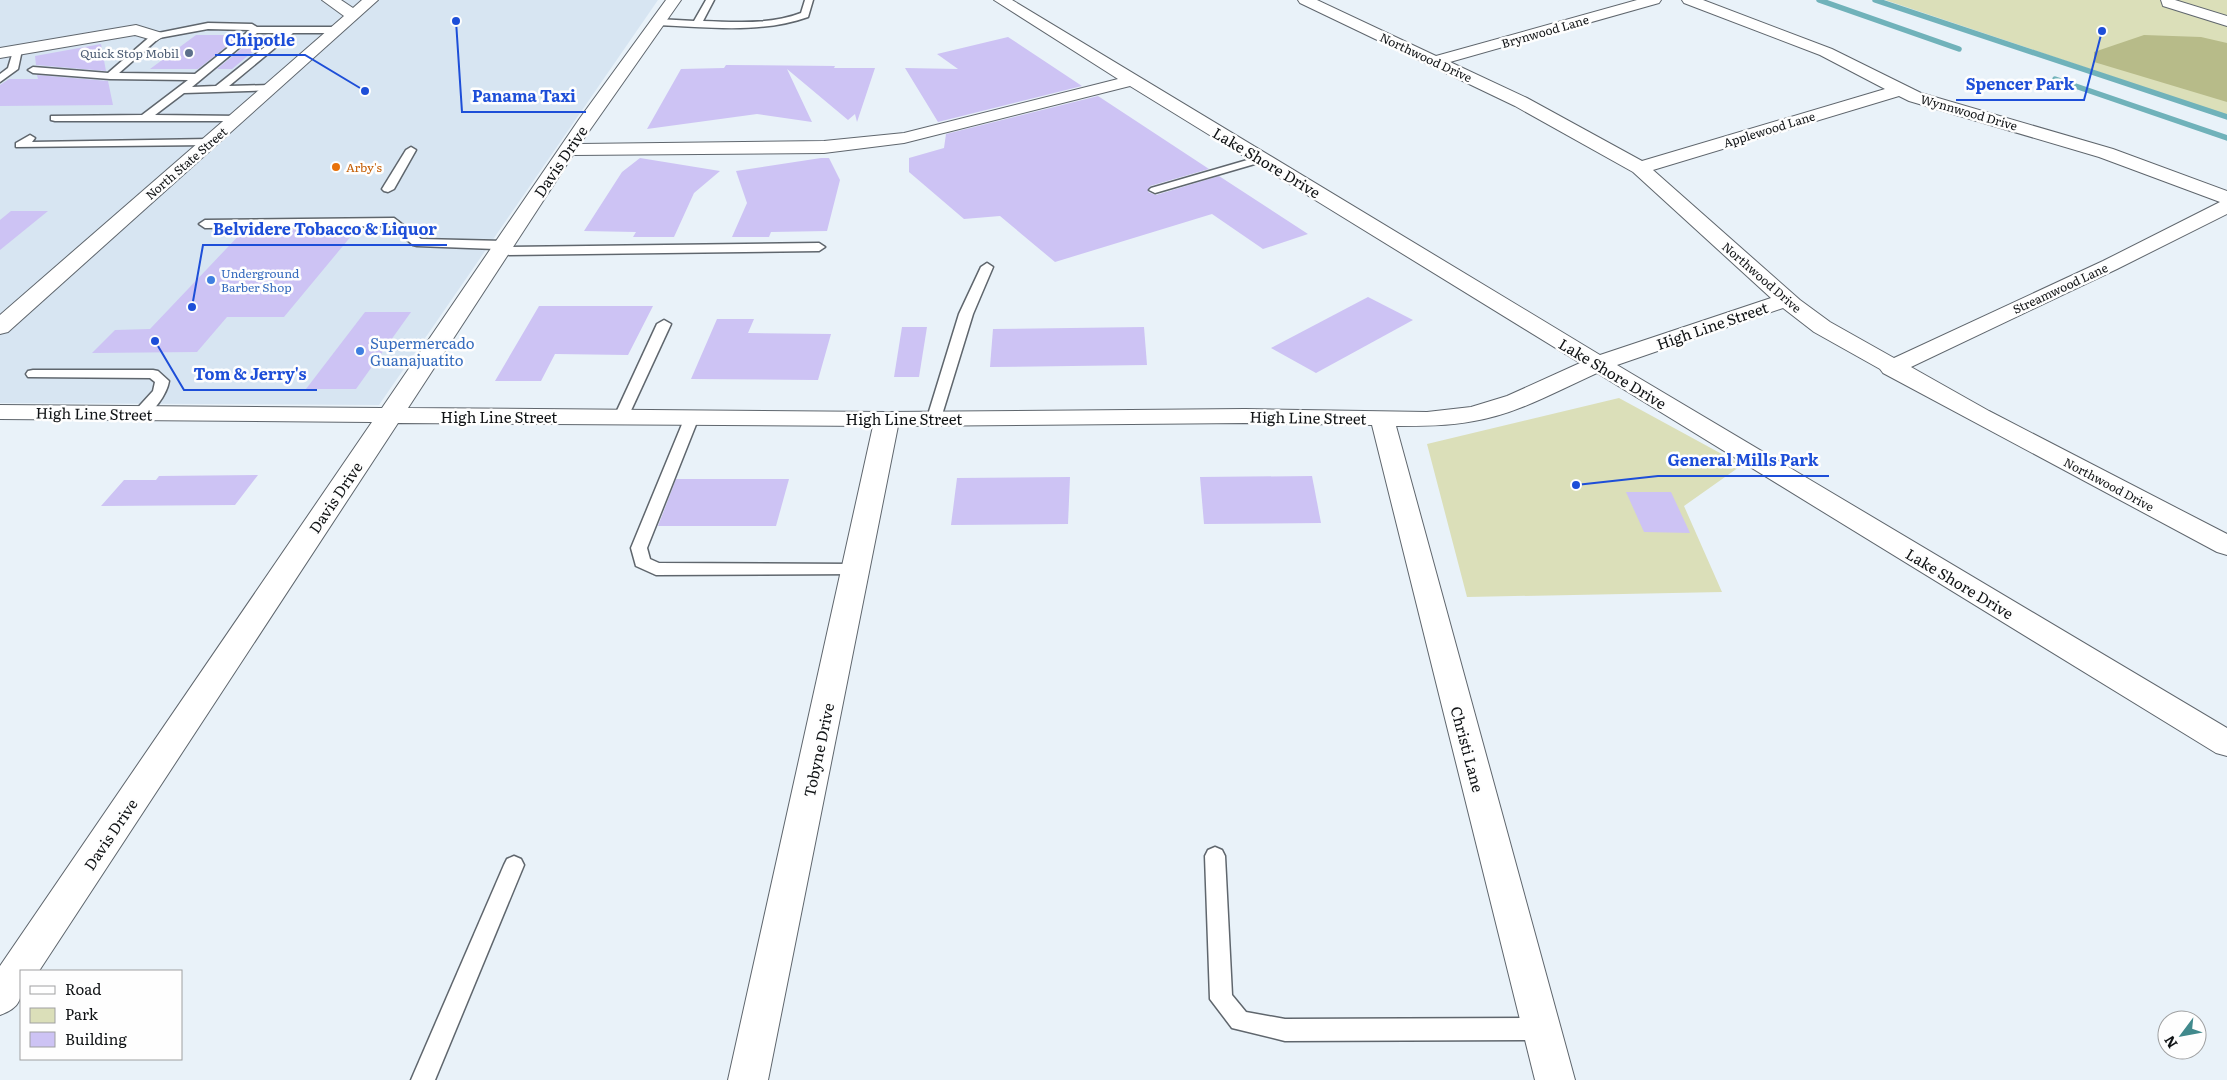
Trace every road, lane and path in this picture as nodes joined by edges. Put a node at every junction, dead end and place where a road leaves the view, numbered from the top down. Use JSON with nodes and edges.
{"nodes":[{"id":1,"x":329,"y":0,"type":"edge"},
{"id":2,"x":371,"y":0,"type":"edge"},
{"id":3,"x":674,"y":0,"type":"edge"},
{"id":4,"x":710,"y":0,"type":"edge"},
{"id":5,"x":809,"y":0,"type":"edge"},
{"id":6,"x":1001,"y":0,"type":"edge"},
{"id":7,"x":1305,"y":0,"type":"edge"},
{"id":8,"x":1654,"y":0,"type":"edge"},
{"id":9,"x":1689,"y":0,"type":"edge"},
{"id":10,"x":2168,"y":0,"type":"edge"},
{"id":11,"x":2205,"y":0,"type":"edge"},
{"id":12,"x":2227,"y":6,"type":"edge"},
{"id":13,"x":353,"y":16,"type":"junction"},
{"id":14,"x":2227,"y":21,"type":"edge"},
{"id":15,"x":658,"y":22,"type":"junction"},
{"id":16,"x":697,"y":23,"type":"junction"},
{"id":17,"x":255,"y":30,"type":"junction"},
{"id":18,"x":290,"y":30,"type":"junction"},
{"id":19,"x":337,"y":30,"type":"junction"},
{"id":20,"x":156,"y":36,"type":"junction"},
{"id":21,"x":17,"y":50,"type":"junction"},
{"id":22,"x":138,"y":51,"type":"junction"},
{"id":23,"x":0,"y":53,"type":"edge"},
{"id":24,"x":117,"y":55,"type":"dead end"},
{"id":25,"x":1436,"y":61,"type":"junction"},
{"id":26,"x":33,"y":70,"type":"dead end"},
{"id":27,"x":110,"y":76,"type":"junction"},
{"id":28,"x":198,"y":76,"type":"junction"},
{"id":29,"x":0,"y":79,"type":"edge"},
{"id":30,"x":1133,"y":80,"type":"junction"},
{"id":31,"x":272,"y":88,"type":"junction"},
{"id":32,"x":218,"y":89,"type":"junction"},
{"id":33,"x":182,"y":90,"type":"junction"},
{"id":34,"x":1899,"y":90,"type":"junction"},
{"id":35,"x":56,"y":118,"type":"dead end"},
{"id":36,"x":144,"y":118,"type":"junction"},
{"id":37,"x":237,"y":118,"type":"junction"},
{"id":38,"x":30,"y":138,"type":"dead end"},
{"id":39,"x":210,"y":142,"type":"junction"},
{"id":40,"x":411,"y":150,"type":"dead end"},
{"id":41,"x":567,"y":150,"type":"junction"},
{"id":42,"x":1261,"y":159,"type":"junction"},
{"id":43,"x":1640,"y":168,"type":"junction"},
{"id":44,"x":388,"y":189,"type":"dead end"},
{"id":45,"x":1155,"y":190,"type":"dead end"},
{"id":46,"x":2227,"y":198,"type":"edge"},
{"id":47,"x":2227,"y":206,"type":"edge"},
{"id":48,"x":205,"y":224,"type":"dead end"},
{"id":49,"x":820,"y":247,"type":"dead end"},
{"id":50,"x":502,"y":248,"type":"junction"},
{"id":51,"x":987,"y":267,"type":"dead end"},
{"id":52,"x":1786,"y":300,"type":"junction"},
{"id":53,"x":664,"y":324,"type":"dead end"},
{"id":54,"x":0,"y":327,"type":"edge"},
{"id":55,"x":1598,"y":364,"type":"junction"},
{"id":56,"x":1892,"y":368,"type":"junction"},
{"id":57,"x":33,"y":374,"type":"dead end"},
{"id":58,"x":0,"y":412,"type":"edge"},
{"id":59,"x":139,"y":414,"type":"junction"},
{"id":60,"x":389,"y":416,"type":"junction"},
{"id":61,"x":621,"y":417,"type":"junction"},
{"id":62,"x":692,"y":417,"type":"junction"},
{"id":63,"x":934,"y":418,"type":"junction"},
{"id":64,"x":1382,"y":418,"type":"junction"},
{"id":65,"x":888,"y":419,"type":"junction"},
{"id":66,"x":2227,"y":546,"type":"edge"},
{"id":67,"x":856,"y":570,"type":"junction"},
{"id":68,"x":2227,"y":744,"type":"edge"},
{"id":69,"x":1215,"y":856,"type":"dead end"},
{"id":70,"x":514,"y":865,"type":"dead end"},
{"id":71,"x":0,"y":998,"type":"edge"},
{"id":72,"x":1541,"y":1029,"type":"junction"},
{"id":73,"x":423,"y":1080,"type":"edge"},
{"id":74,"x":748,"y":1080,"type":"edge"},
{"id":75,"x":1555,"y":1080,"type":"edge"}],
"edges":[{"from":1,"to":13,"type":"street"},
{"from":2,"to":13,"type":"street","name":"North State Street"},
{"from":3,"to":15,"type":"street","name":"Davis Drive"},
{"from":4,"to":16,"type":"lane"},
{"from":5,"to":16,"type":"lane"},
{"from":6,"to":30,"type":"street","name":"Lake Shore Drive"},
{"from":7,"to":25,"type":"street","name":"Northwood Drive"},
{"from":8,"to":25,"type":"street","name":"Brynwood Lane"},
{"from":9,"to":34,"type":"street","name":"Wynnwood Drive"},
{"from":10,"to":14,"type":"street"},
{"from":11,"to":12,"type":"street"},
{"from":13,"to":19,"type":"street","name":"North State Street"},
{"from":15,"to":16,"type":"lane"},
{"from":15,"to":41,"type":"street","name":"Davis Drive"},
{"from":17,"to":18,"type":"lane"},
{"from":17,"to":20,"type":"lane"},
{"from":17,"to":28,"type":"lane"},
{"from":18,"to":19,"type":"lane"},
{"from":18,"to":32,"type":"lane"},
{"from":19,"to":31,"type":"street","name":"North State Street"},
{"from":20,"to":21,"type":"street"},
{"from":20,"to":22,"type":"lane"},
{"from":21,"to":23,"type":"street"},
{"from":21,"to":29,"type":"lane"},
{"from":22,"to":24,"type":"lane"},
{"from":22,"to":27,"type":"lane"},
{"from":25,"to":43,"type":"street","name":"Northwood Drive"},
{"from":26,"to":27,"type":"lane"},
{"from":27,"to":28,"type":"lane"},
{"from":28,"to":33,"type":"lane"},
{"from":30,"to":41,"type":"street"},
{"from":30,"to":42,"type":"street","name":"Lake Shore Drive"},
{"from":31,"to":32,"type":"lane"},
{"from":31,"to":37,"type":"street","name":"North State Street"},
{"from":32,"to":33,"type":"lane"},
{"from":33,"to":36,"type":"lane"},
{"from":34,"to":43,"type":"street","name":"Applewood Lane"},
{"from":34,"to":46,"type":"street","name":"Wynnwood Drive"},
{"from":35,"to":36,"type":"lane"},
{"from":36,"to":37,"type":"lane"},
{"from":37,"to":39,"type":"street","name":"North State Street"},
{"from":38,"to":39,"type":"lane"},
{"from":39,"to":54,"type":"street","name":"North State Street"},
{"from":40,"to":44,"type":"lane"},
{"from":41,"to":50,"type":"street","name":"Davis Drive"},
{"from":42,"to":45,"type":"lane"},
{"from":42,"to":55,"type":"street","name":"Lake Shore Drive"},
{"from":43,"to":52,"type":"street","name":"Northwood Drive"},
{"from":47,"to":56,"type":"street","name":"Streamwood Lane"},
{"from":48,"to":50,"type":"lane"},
{"from":49,"to":50,"type":"lane"},
{"from":50,"to":60,"type":"street","name":"Davis Drive"},
{"from":51,"to":63,"type":"lane"},
{"from":52,"to":55,"type":"street","name":"High Line Street"},
{"from":52,"to":56,"type":"street","name":"Northwood Drive"},
{"from":53,"to":61,"type":"lane"},
{"from":55,"to":64,"type":"street","name":"High Line Street"},
{"from":55,"to":68,"type":"street","name":"Lake Shore Drive"},
{"from":56,"to":66,"type":"street","name":"Northwood Drive"},
{"from":57,"to":59,"type":"lane"},
{"from":58,"to":59,"type":"street","name":"High Line Street"},
{"from":59,"to":60,"type":"street","name":"High Line Street"},
{"from":60,"to":61,"type":"street","name":"High Line Street"},
{"from":60,"to":71,"type":"street","name":"Davis Drive"},
{"from":61,"to":62,"type":"street","name":"High Line Street"},
{"from":62,"to":65,"type":"street","name":"High Line Street"},
{"from":62,"to":67,"type":"lane"},
{"from":63,"to":64,"type":"street","name":"High Line Street"},
{"from":63,"to":65,"type":"street","name":"High Line Street"},
{"from":64,"to":72,"type":"street","name":"Christi Lane"},
{"from":65,"to":67,"type":"street","name":"Tobyne Drive"},
{"from":67,"to":74,"type":"street","name":"Tobyne Drive"},
{"from":69,"to":72,"type":"lane"},
{"from":70,"to":73,"type":"lane"},
{"from":72,"to":75,"type":"street","name":"Christi Lane"}]}
